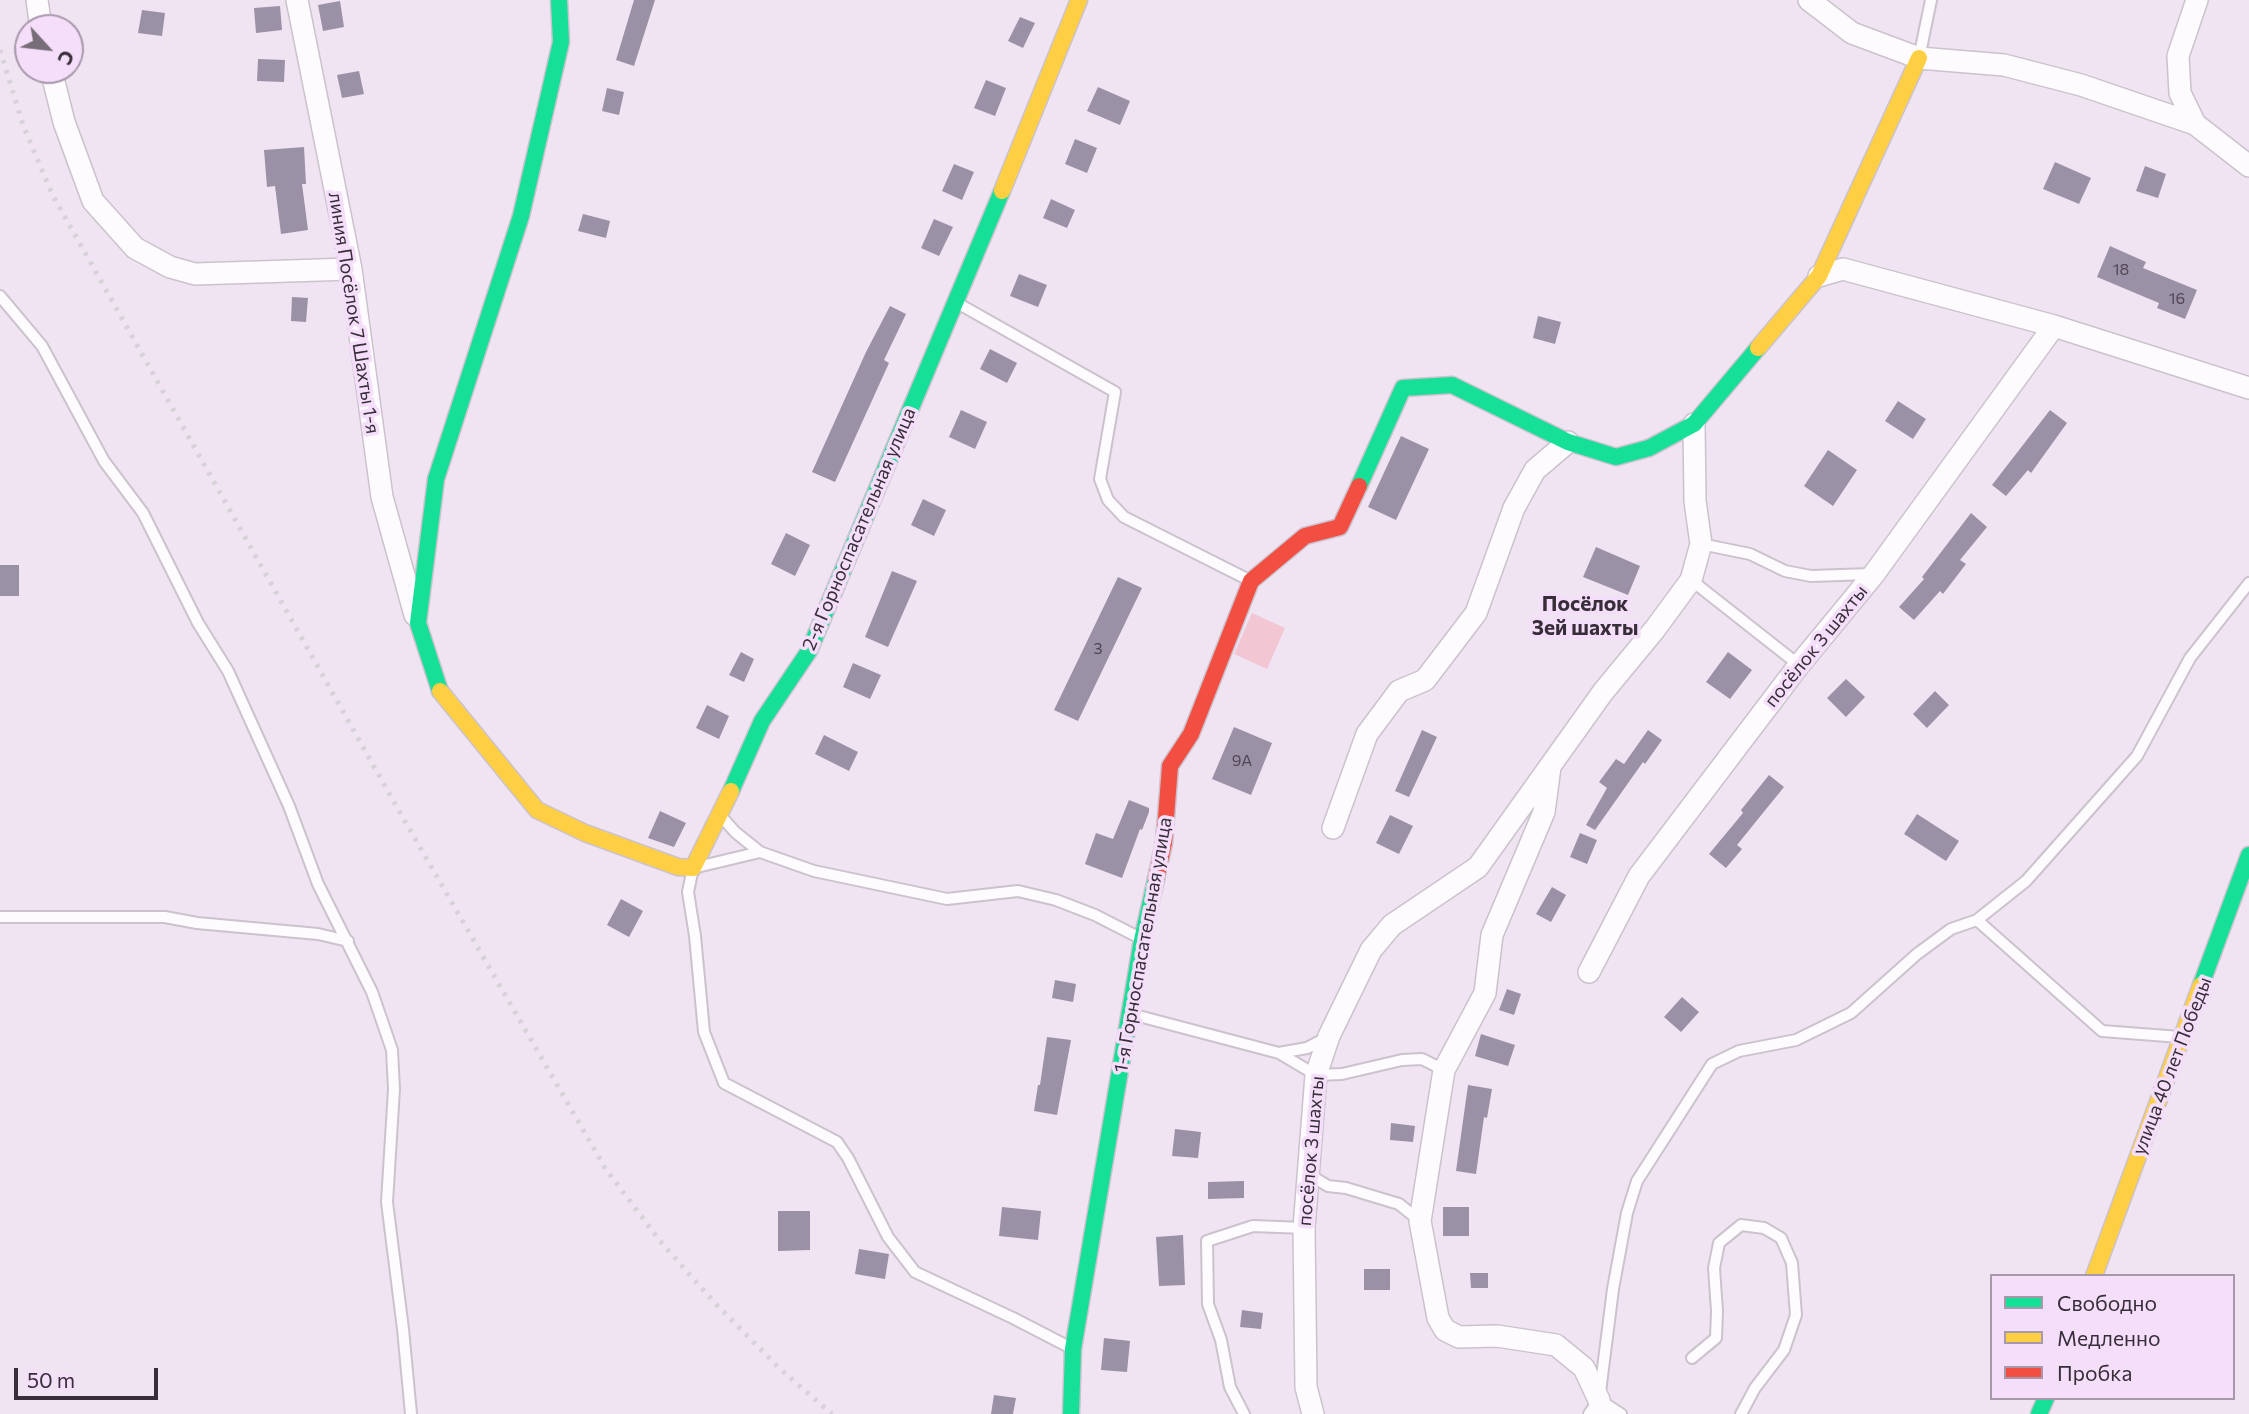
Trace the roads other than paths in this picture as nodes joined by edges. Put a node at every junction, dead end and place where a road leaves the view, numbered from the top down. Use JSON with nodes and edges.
{"nodes":[{"id":1,"x":297,"y":0,"type":"edge"},
{"id":2,"x":559,"y":0,"type":"edge"},
{"id":3,"x":1079,"y":0,"type":"edge"},
{"id":4,"x":1809,"y":0,"type":"edge"},
{"id":5,"x":1931,"y":0,"type":"edge"},
{"id":6,"x":2197,"y":0,"type":"edge"},
{"id":7,"x":1919,"y":58,"type":"junction"},
{"id":8,"x":54,"y":84,"type":"edge"},
{"id":9,"x":2194,"y":124,"type":"junction"},
{"id":10,"x":2249,"y":166,"type":"edge"},
{"id":11,"x":351,"y":269,"type":"junction"},
{"id":12,"x":1819,"y":276,"type":"junction"},
{"id":13,"x":0,"y":296,"type":"edge"},
{"id":14,"x":957,"y":302,"type":"junction"},
{"id":15,"x":2054,"y":326,"type":"junction"},
{"id":16,"x":2249,"y":388,"type":"edge"},
{"id":17,"x":1694,"y":424,"type":"junction"},
{"id":18,"x":1568,"y":442,"type":"junction"},
{"id":19,"x":1701,"y":544,"type":"junction"},
{"id":20,"x":1874,"y":574,"type":"junction"},
{"id":21,"x":2249,"y":578,"type":"edge"},
{"id":22,"x":1691,"y":580,"type":"junction"},
{"id":23,"x":1251,"y":581,"type":"junction"},
{"id":24,"x":2246,"y":587,"type":"edge"},
{"id":25,"x":418,"y":623,"type":"junction"},
{"id":26,"x":1799,"y":665,"type":"junction"},
{"id":27,"x":1550,"y":764,"type":"junction"},
{"id":28,"x":720,"y":815,"type":"junction"},
{"id":29,"x":1333,"y":828,"type":"dead end"},
{"id":30,"x":760,"y":852,"type":"junction"},
{"id":31,"x":2249,"y":855,"type":"edge"},
{"id":32,"x":693,"y":868,"type":"junction"},
{"id":33,"x":0,"y":917,"type":"edge"},
{"id":34,"x":1977,"y":920,"type":"junction"},
{"id":35,"x":1142,"y":940,"type":"junction"},
{"id":36,"x":348,"y":941,"type":"junction"},
{"id":37,"x":1589,"y":972,"type":"dead end"},
{"id":38,"x":1130,"y":1014,"type":"junction"},
{"id":39,"x":1329,"y":1036,"type":"junction"},
{"id":40,"x":2183,"y":1037,"type":"junction"},
{"id":41,"x":1279,"y":1053,"type":"junction"},
{"id":42,"x":1444,"y":1070,"type":"junction"},
{"id":43,"x":1316,"y":1075,"type":"junction"},
{"id":44,"x":1308,"y":1174,"type":"junction"},
{"id":45,"x":1420,"y":1222,"type":"junction"},
{"id":46,"x":1304,"y":1227,"type":"junction"},
{"id":47,"x":2095,"y":1274,"type":"edge"},
{"id":48,"x":1073,"y":1349,"type":"junction"},
{"id":49,"x":1692,"y":1358,"type":"dead end"},
{"id":50,"x":1596,"y":1409,"type":"edge"},
{"id":51,"x":411,"y":1414,"type":"edge"},
{"id":52,"x":1072,"y":1414,"type":"edge"},
{"id":53,"x":1244,"y":1414,"type":"edge"},
{"id":54,"x":1313,"y":1414,"type":"edge"},
{"id":55,"x":1621,"y":1414,"type":"edge"},
{"id":56,"x":1741,"y":1414,"type":"edge"}],
"edges":[{"from":1,"to":11,"type":"street","name":"линия Посёлок 7 Шахты 1-я"},
{"from":2,"to":25,"type":"street"},
{"from":3,"to":14,"type":"street","name":"2-я Горноспасательная улица"},
{"from":4,"to":7,"type":"street"},
{"from":5,"to":7,"type":"lane"},
{"from":6,"to":9,"type":"street"},
{"from":7,"to":9,"type":"street"},
{"from":7,"to":12,"type":"street"},
{"from":8,"to":11,"type":"street"},
{"from":9,"to":10,"type":"street"},
{"from":11,"to":25,"type":"street","name":"линия Посёлок 7 Шахты 1-я"},
{"from":12,"to":15,"type":"street"},
{"from":12,"to":17,"type":"street"},
{"from":13,"to":36,"type":"lane"},
{"from":14,"to":23,"type":"lane"},
{"from":14,"to":28,"type":"street","name":"2-я Горноспасательная улица"},
{"from":15,"to":16,"type":"street"},
{"from":15,"to":20,"type":"street","name":"посёлок 3 шахты"},
{"from":17,"to":18,"type":"street"},
{"from":17,"to":19,"type":"street","name":"посёлок 3 шахты"},
{"from":18,"to":23,"type":"street","name":"1-я Горноспасательная улица"},
{"from":18,"to":29,"type":"street"},
{"from":19,"to":20,"type":"lane"},
{"from":19,"to":22,"type":"street","name":"посёлок 3 шахты"},
{"from":20,"to":26,"type":"street","name":"посёлок 3 шахты"},
{"from":21,"to":24,"type":"lane"},
{"from":22,"to":26,"type":"lane"},
{"from":22,"to":27,"type":"street","name":"посёлок 3 шахты"},
{"from":23,"to":35,"type":"street","name":"1-я Горноспасательная улица"},
{"from":24,"to":34,"type":"lane"},
{"from":25,"to":32,"type":"street"},
{"from":26,"to":37,"type":"street","name":"посёлок 3 шахты"},
{"from":27,"to":39,"type":"street","name":"посёлок 3 шахты"},
{"from":27,"to":42,"type":"street","name":"посёлок 3 шахты"},
{"from":28,"to":30,"type":"lane"},
{"from":28,"to":32,"type":"street","name":"2-я Горноспасательная улица"},
{"from":30,"to":32,"type":"lane"},
{"from":30,"to":35,"type":"lane"},
{"from":31,"to":40,"type":"street","name":"улица 40 лет Победы"},
{"from":32,"to":48,"type":"lane"},
{"from":33,"to":36,"type":"lane"},
{"from":34,"to":40,"type":"lane"},
{"from":34,"to":50,"type":"lane"},
{"from":35,"to":38,"type":"street","name":"1-я Горноспасательная улица"},
{"from":36,"to":51,"type":"lane"},
{"from":38,"to":41,"type":"lane"},
{"from":38,"to":48,"type":"street","name":"1-я Горноспасательная улица"},
{"from":39,"to":41,"type":"lane"},
{"from":39,"to":43,"type":"street","name":"посёлок 3 шахты"},
{"from":40,"to":47,"type":"street","name":"улица 40 лет Победы"},
{"from":41,"to":43,"type":"lane"},
{"from":42,"to":43,"type":"lane"},
{"from":42,"to":45,"type":"street","name":"посёлок 3 шахты"},
{"from":43,"to":44,"type":"street","name":"посёлок 3 шахты"},
{"from":44,"to":45,"type":"lane"},
{"from":44,"to":46,"type":"street","name":"посёлок 3 шахты"},
{"from":45,"to":50,"type":"street","name":"посёлок 3 шахты"},
{"from":46,"to":53,"type":"lane"},
{"from":46,"to":54,"type":"street","name":"посёлок 3 шахты"},
{"from":48,"to":52,"type":"street","name":"1-я Горноспасательная улица"},
{"from":49,"to":56,"type":"lane"},
{"from":50,"to":55,"type":"lane"}]}
